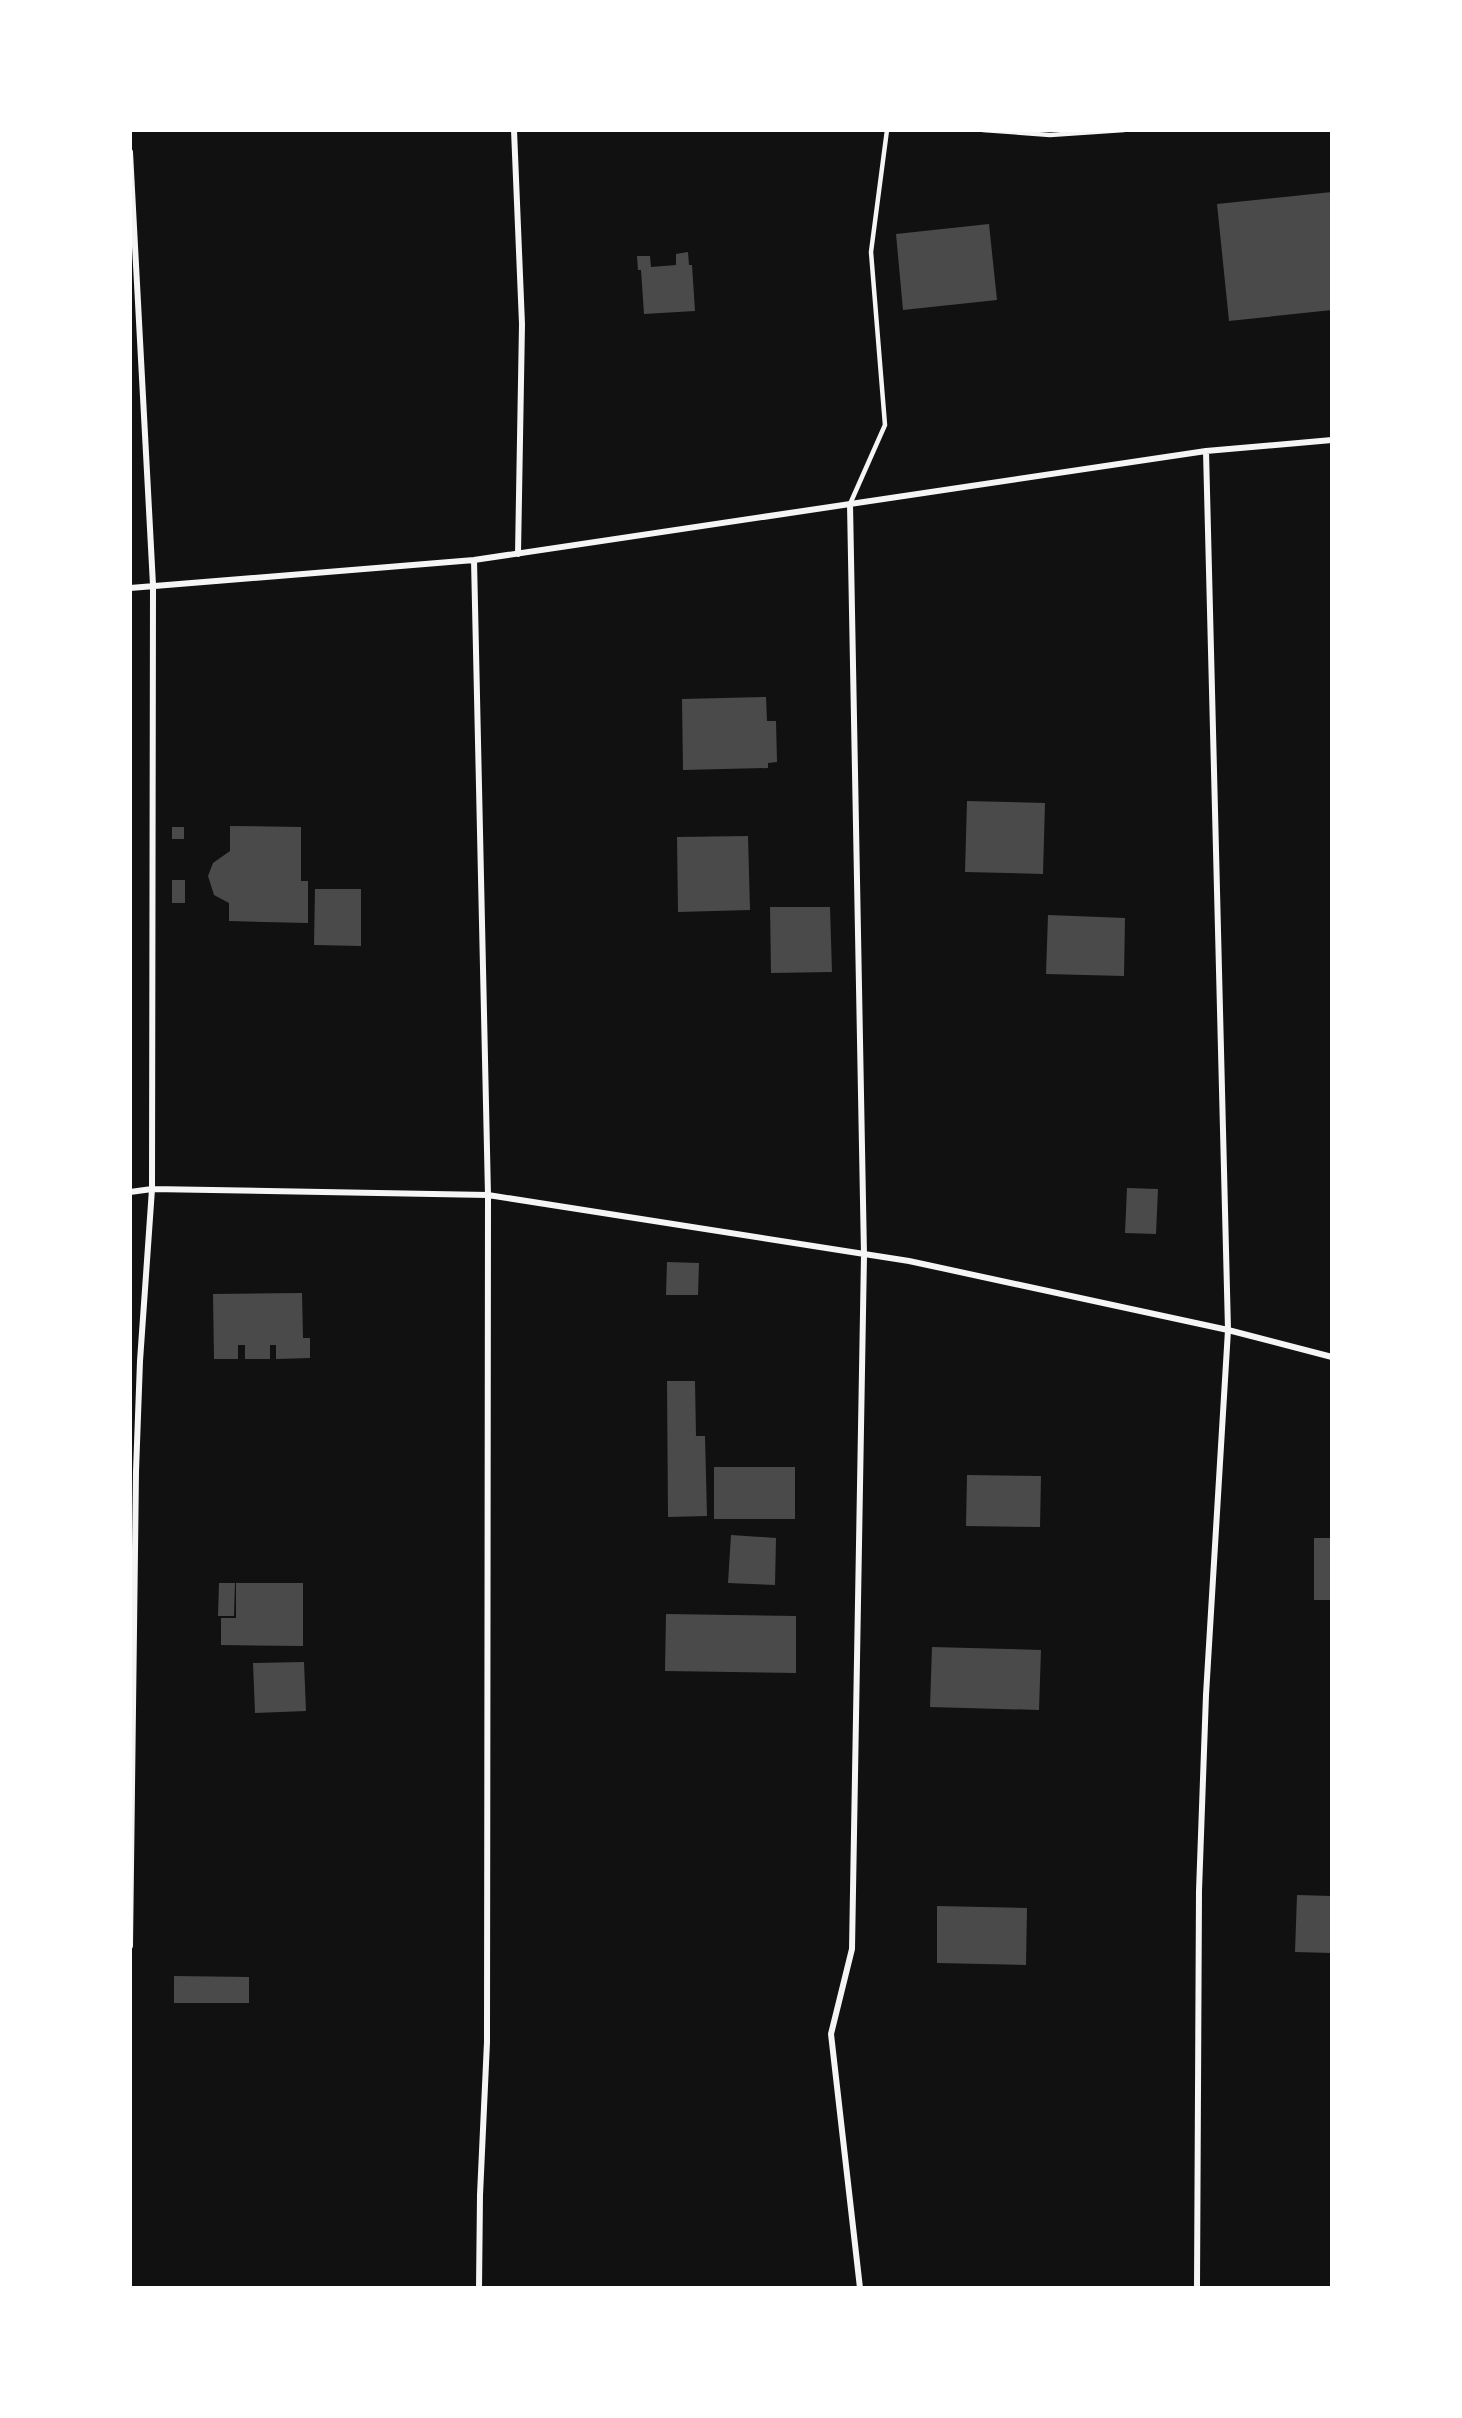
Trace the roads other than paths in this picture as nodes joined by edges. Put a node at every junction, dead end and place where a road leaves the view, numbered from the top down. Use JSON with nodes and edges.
{"nodes":[{"id":1,"x":514,"y":130,"type":"edge"},
{"id":2,"x":887,"y":130,"type":"edge"},
{"id":3,"x":983,"y":130,"type":"edge"},
{"id":4,"x":1124,"y":130,"type":"edge"},
{"id":5,"x":130,"y":152,"type":"edge"},
{"id":6,"x":1332,"y":440,"type":"edge"},
{"id":7,"x":1206,"y":451,"type":"junction"},
{"id":8,"x":850,"y":504,"type":"junction"},
{"id":9,"x":518,"y":554,"type":"junction"},
{"id":10,"x":474,"y":560,"type":"junction"},
{"id":11,"x":153,"y":585,"type":"junction"},
{"id":12,"x":130,"y":588,"type":"edge"},
{"id":13,"x":152,"y":1190,"type":"junction"},
{"id":14,"x":130,"y":1192,"type":"edge"},
{"id":15,"x":489,"y":1195,"type":"junction"},
{"id":16,"x":864,"y":1255,"type":"junction"},
{"id":17,"x":1228,"y":1330,"type":"junction"},
{"id":18,"x":1332,"y":1358,"type":"edge"},
{"id":19,"x":130,"y":1946,"type":"edge"},
{"id":20,"x":479,"y":2288,"type":"edge"},
{"id":21,"x":860,"y":2288,"type":"edge"},
{"id":22,"x":1197,"y":2288,"type":"edge"}],
"edges":[{"from":1,"to":9,"type":"street"},
{"from":2,"to":8,"type":"lane"},
{"from":3,"to":4,"type":"lane"},
{"from":5,"to":11,"type":"street"},
{"from":6,"to":7,"type":"street"},
{"from":7,"to":8,"type":"street"},
{"from":7,"to":17,"type":"street"},
{"from":8,"to":9,"type":"street"},
{"from":8,"to":16,"type":"street"},
{"from":9,"to":10,"type":"street"},
{"from":10,"to":11,"type":"street"},
{"from":10,"to":15,"type":"street"},
{"from":11,"to":12,"type":"street"},
{"from":11,"to":13,"type":"street"},
{"from":13,"to":14,"type":"street"},
{"from":13,"to":15,"type":"street"},
{"from":13,"to":19,"type":"street"},
{"from":15,"to":16,"type":"street"},
{"from":15,"to":20,"type":"street"},
{"from":16,"to":17,"type":"street"},
{"from":16,"to":21,"type":"street"},
{"from":17,"to":18,"type":"street"},
{"from":17,"to":22,"type":"street"}]}
